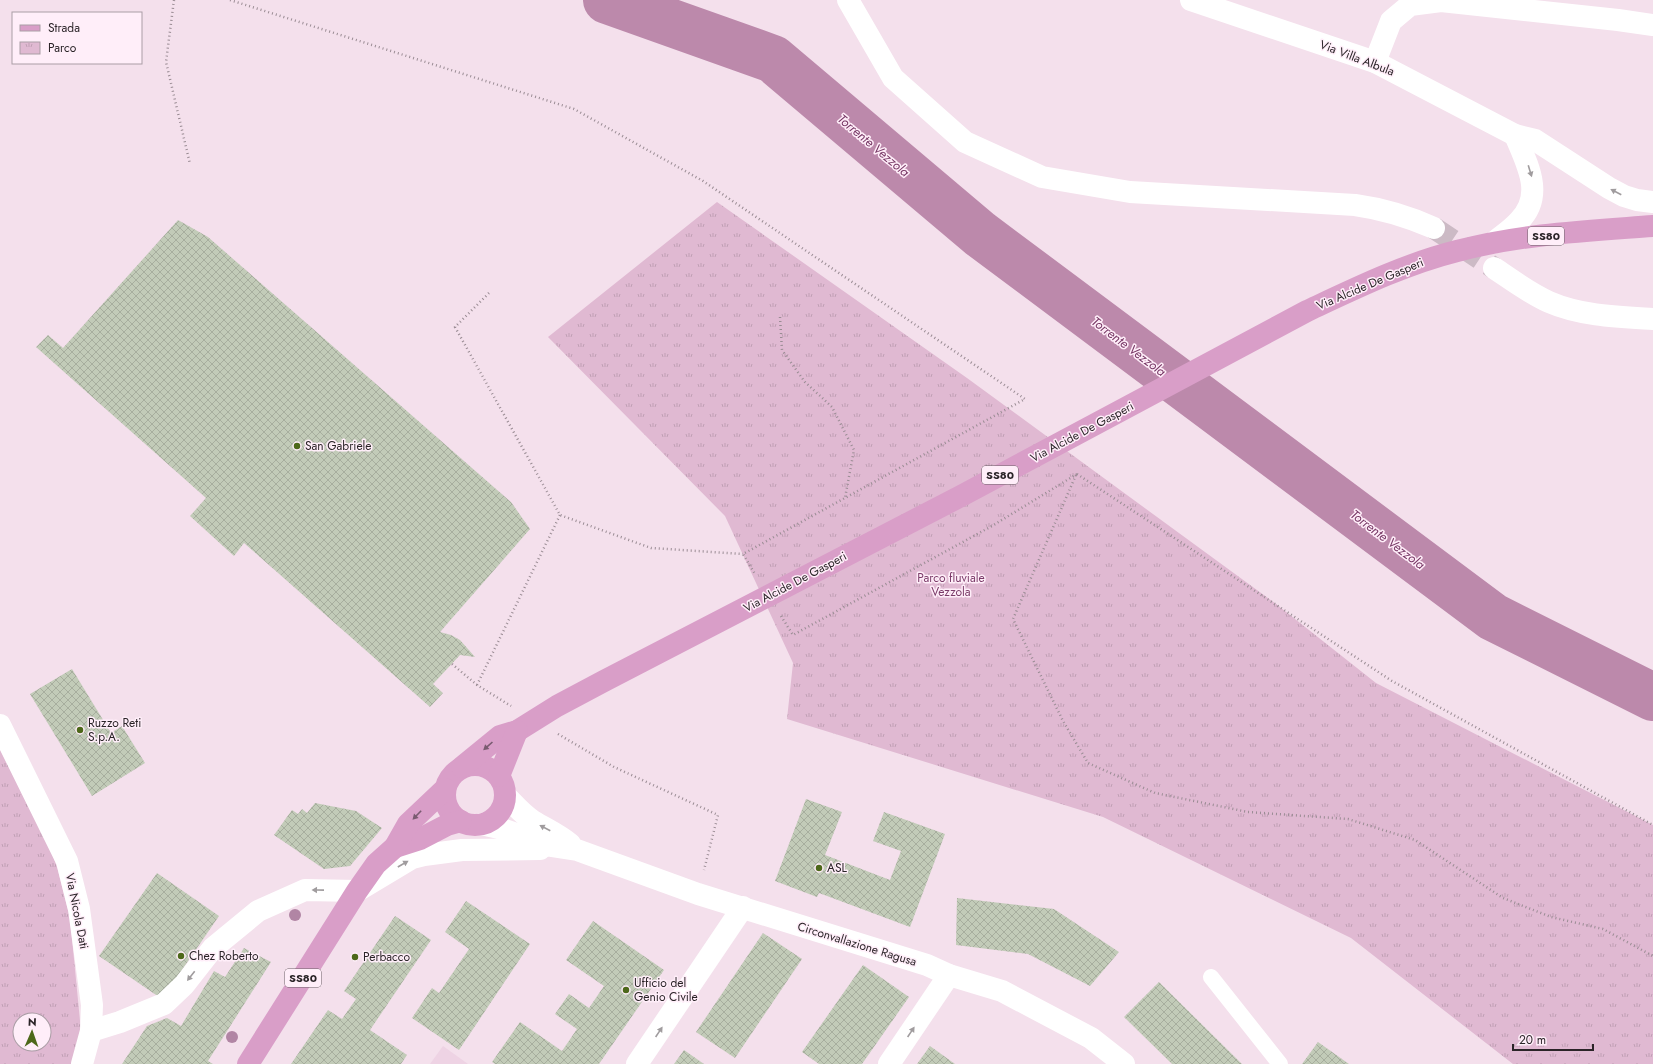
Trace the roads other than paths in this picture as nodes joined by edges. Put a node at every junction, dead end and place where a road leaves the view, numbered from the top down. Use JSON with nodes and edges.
{"nodes":[{"id":1,"x":848,"y":0,"type":"edge"},
{"id":2,"x":1191,"y":0,"type":"edge"},
{"id":3,"x":1653,"y":25,"type":"edge"},
{"id":4,"x":1375,"y":62,"type":"junction"},
{"id":5,"x":1515,"y":135,"type":"junction"},
{"id":6,"x":1653,"y":202,"type":"edge"},
{"id":7,"x":1653,"y":226,"type":"edge"},
{"id":8,"x":1434,"y":228,"type":"tunnel mouth"},
{"id":9,"x":1493,"y":243,"type":"junction"},
{"id":10,"x":1494,"y":268,"type":"tunnel mouth"},
{"id":11,"x":1653,"y":319,"type":"edge"},
{"id":12,"x":0,"y":725,"type":"edge"},
{"id":13,"x":517,"y":731,"type":"junction"},
{"id":14,"x":462,"y":767,"type":"junction"},
{"id":15,"x":502,"y":786,"type":"junction"},
{"id":16,"x":445,"y":789,"type":"junction"},
{"id":17,"x":471,"y":823,"type":"junction"},
{"id":18,"x":394,"y":847,"type":"junction"},
{"id":19,"x":577,"y":850,"type":"junction"},
{"id":20,"x":357,"y":891,"type":"junction"},
{"id":21,"x":743,"y":907,"type":"junction"},
{"id":22,"x":949,"y":975,"type":"junction"},
{"id":23,"x":1211,"y":977,"type":"dead end"},
{"id":24,"x":91,"y":1031,"type":"junction"},
{"id":25,"x":82,"y":1064,"type":"edge"},
{"id":26,"x":248,"y":1064,"type":"edge"},
{"id":27,"x":637,"y":1064,"type":"edge"},
{"id":28,"x":889,"y":1064,"type":"edge"},
{"id":29,"x":1124,"y":1064,"type":"edge"},
{"id":30,"x":1280,"y":1064,"type":"edge"}],
"edges":[{"from":1,"to":8,"type":"street"},
{"from":2,"to":4,"type":"street","name":"Via Villa Albula"},
{"from":3,"to":4,"type":"street"},
{"from":4,"to":5,"type":"street","name":"Via Villa Albula"},
{"from":6,"to":5,"type":"street","name":"Via Villa Albula","one_way":true},
{"from":5,"to":9,"type":"street","one_way":true},
{"from":7,"to":9,"type":"main road","name":"Via Alcide De Gasperi","number":"SS80"},
{"from":9,"to":13,"type":"main road","name":"Via Alcide De Gasperi","number":"SS80"},
{"from":10,"to":11,"type":"street"},
{"from":12,"to":24,"type":"street","name":"Via Nicola Dati"},
{"from":13,"to":14,"type":"main road","name":"Via Alcide De Gasperi","number":"SS80","one_way":true},
{"from":13,"to":15,"type":"main road","name":"Via Alcide De Gasperi","number":"SS80"},
{"from":14,"to":15,"type":"main road"},
{"from":14,"to":16,"type":"main road","name":"Via Alcide De Gasperi","number":"SS80"},
{"from":15,"to":17,"type":"main road","name":"Via Alcide De Gasperi","number":"SS80"},
{"from":19,"to":15,"type":"street","name":"Circonvallazione Ragusa","one_way":true},
{"from":16,"to":17,"type":"main road"},
{"from":16,"to":18,"type":"main road","name":"Via Alcide De Gasperi","number":"SS80","one_way":true},
{"from":17,"to":18,"type":"main road","name":"Via Alcide De Gasperi","number":"SS80"},
{"from":17,"to":19,"type":"street","name":"Circonvallazione Ragusa"},
{"from":18,"to":20,"type":"main road","name":"Via Alcide De Gasperi","number":"SS80"},
{"from":20,"to":19,"type":"street","name":"Circonvallazione Ragusa","one_way":true},
{"from":19,"to":21,"type":"street","name":"Circonvallazione Ragusa"},
{"from":20,"to":24,"type":"street","one_way":true},
{"from":20,"to":26,"type":"main road","name":"Via Alcide De Gasperi","number":"SS80"},
{"from":21,"to":22,"type":"street","name":"Circonvallazione Ragusa"},
{"from":27,"to":21,"type":"street","one_way":true},
{"from":28,"to":22,"type":"street","one_way":true},
{"from":22,"to":29,"type":"street","name":"Circonvallazione Ragusa"},
{"from":23,"to":30,"type":"lane"},
{"from":24,"to":25,"type":"street","name":"Via Nicola Dati"}]}
